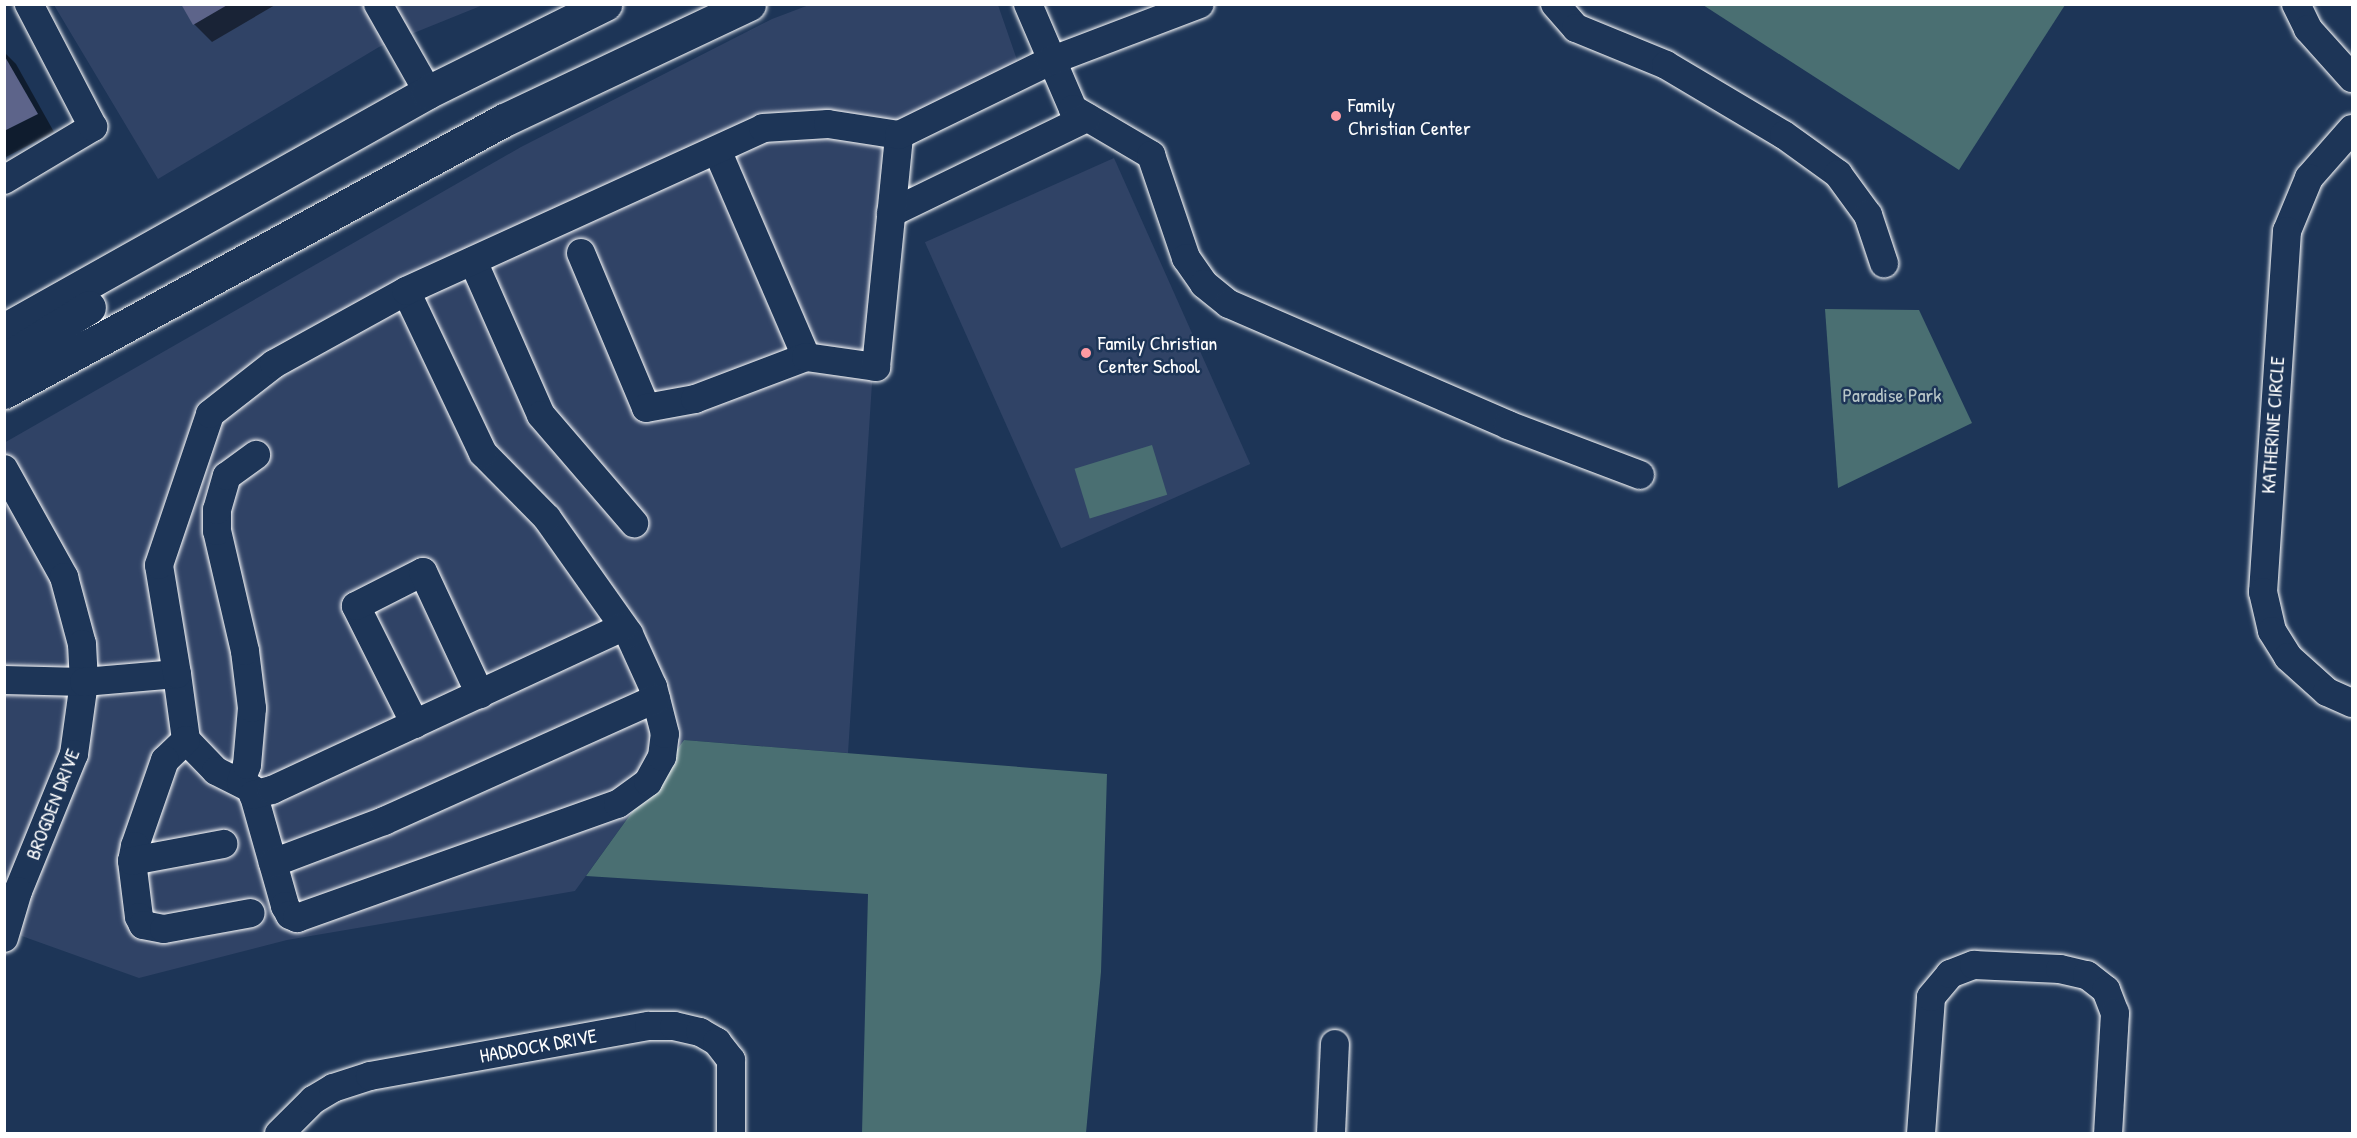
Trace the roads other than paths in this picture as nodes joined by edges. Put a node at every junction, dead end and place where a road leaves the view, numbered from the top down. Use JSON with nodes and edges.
{"nodes":[{"id":1,"x":29,"y":4,"type":"edge"},
{"id":2,"x":378,"y":4,"type":"edge"},
{"id":3,"x":605,"y":4,"type":"edge"},
{"id":4,"x":750,"y":4,"type":"edge"},
{"id":5,"x":1028,"y":4,"type":"edge"},
{"id":6,"x":1200,"y":4,"type":"edge"},
{"id":7,"x":1555,"y":4,"type":"edge"},
{"id":8,"x":2296,"y":4,"type":"edge"},
{"id":9,"x":1050,"y":61,"type":"junction"},
{"id":10,"x":2352,"y":78,"type":"edge"},
{"id":11,"x":428,"y":92,"type":"junction"},
{"id":12,"x":381,"y":118,"type":"junction"},
{"id":13,"x":1087,"y":118,"type":"junction"},
{"id":14,"x":2352,"y":129,"type":"edge"},
{"id":15,"x":899,"y":135,"type":"junction"},
{"id":16,"x":717,"y":150,"type":"junction"},
{"id":17,"x":4,"y":180,"type":"edge"},
{"id":18,"x":891,"y":213,"type":"junction"},
{"id":19,"x":581,"y":253,"type":"dead end"},
{"id":20,"x":473,"y":261,"type":"junction"},
{"id":21,"x":1884,"y":262,"type":"dead end"},
{"id":22,"x":406,"y":291,"type":"junction"},
{"id":23,"x":4,"y":330,"type":"edge"},
{"id":24,"x":806,"y":357,"type":"junction"},
{"id":25,"x":4,"y":360,"type":"edge"},
{"id":26,"x":4,"y":392,"type":"edge"},
{"id":27,"x":256,"y":455,"type":"dead end"},
{"id":28,"x":4,"y":469,"type":"edge"},
{"id":29,"x":1640,"y":476,"type":"dead end"},
{"id":30,"x":634,"y":523,"type":"dead end"},
{"id":31,"x":623,"y":627,"type":"junction"},
{"id":32,"x":177,"y":674,"type":"junction"},
{"id":33,"x":4,"y":680,"type":"edge"},
{"id":34,"x":84,"y":682,"type":"junction"},
{"id":35,"x":480,"y":693,"type":"junction"},
{"id":36,"x":656,"y":699,"type":"junction"},
{"id":37,"x":2352,"y":703,"type":"edge"},
{"id":38,"x":415,"y":724,"type":"junction"},
{"id":39,"x":186,"y":740,"type":"junction"},
{"id":40,"x":247,"y":788,"type":"junction"},
{"id":41,"x":223,"y":844,"type":"dead end"},
{"id":42,"x":132,"y":861,"type":"junction"},
{"id":43,"x":273,"y":863,"type":"junction"},
{"id":44,"x":251,"y":912,"type":"dead end"},
{"id":45,"x":4,"y":938,"type":"edge"},
{"id":46,"x":1335,"y":1044,"type":"dead end"},
{"id":47,"x":279,"y":1134,"type":"edge"},
{"id":48,"x":731,"y":1134,"type":"edge"},
{"id":49,"x":1331,"y":1134,"type":"edge"},
{"id":50,"x":1921,"y":1134,"type":"edge"},
{"id":51,"x":2108,"y":1134,"type":"edge"}],
"edges":[{"from":1,"to":17,"type":"street"},
{"from":2,"to":11,"type":"street"},
{"from":3,"to":11,"type":"highway"},
{"from":4,"to":26,"type":"highway"},
{"from":5,"to":9,"type":"street"},
{"from":6,"to":9,"type":"street"},
{"from":7,"to":21,"type":"street"},
{"from":8,"to":10,"type":"street"},
{"from":9,"to":13,"type":"street"},
{"from":9,"to":15,"type":"street"},
{"from":11,"to":12,"type":"highway"},
{"from":12,"to":23,"type":"highway"},
{"from":12,"to":25,"type":"highway"},
{"from":13,"to":18,"type":"street"},
{"from":13,"to":29,"type":"street"},
{"from":14,"to":37,"type":"street","name":"KATHERINE CIRCLE"},
{"from":15,"to":16,"type":"street"},
{"from":15,"to":18,"type":"street"},
{"from":16,"to":20,"type":"street"},
{"from":16,"to":24,"type":"street"},
{"from":18,"to":24,"type":"street"},
{"from":19,"to":24,"type":"street"},
{"from":20,"to":22,"type":"street"},
{"from":20,"to":30,"type":"street"},
{"from":22,"to":31,"type":"street"},
{"from":22,"to":32,"type":"street"},
{"from":27,"to":40,"type":"street"},
{"from":28,"to":34,"type":"street","name":"BROGDEN DRIVE"},
{"from":31,"to":35,"type":"street"},
{"from":31,"to":36,"type":"street"},
{"from":32,"to":34,"type":"street"},
{"from":32,"to":39,"type":"street"},
{"from":33,"to":34,"type":"street"},
{"from":34,"to":45,"type":"street","name":"BROGDEN DRIVE"},
{"from":35,"to":38,"type":"street"},
{"from":35,"to":38,"type":"street"},
{"from":36,"to":43,"type":"street"},
{"from":36,"to":43,"type":"street"},
{"from":38,"to":40,"type":"street"},
{"from":39,"to":40,"type":"street"},
{"from":39,"to":42,"type":"street"},
{"from":40,"to":43,"type":"street"},
{"from":41,"to":42,"type":"street"},
{"from":42,"to":44,"type":"street"},
{"from":46,"to":49,"type":"street"},
{"from":47,"to":48,"type":"street","name":"HADDOCK DRIVE"},
{"from":50,"to":51,"type":"street"}]}
